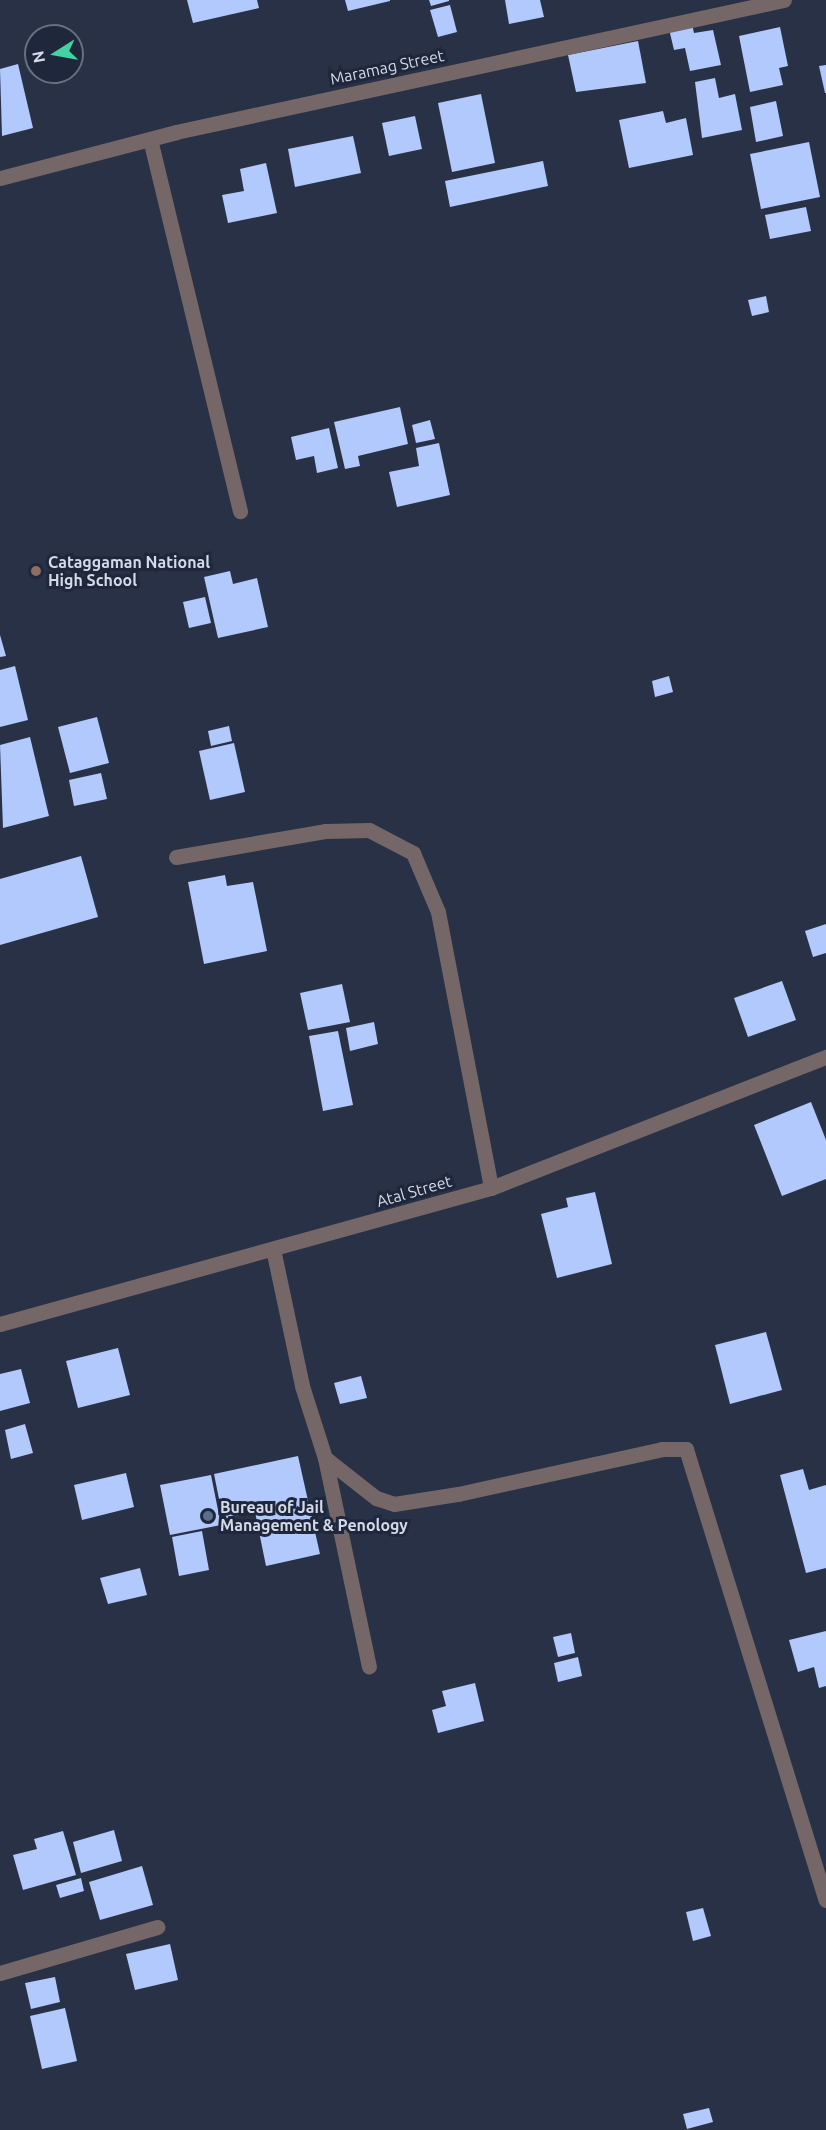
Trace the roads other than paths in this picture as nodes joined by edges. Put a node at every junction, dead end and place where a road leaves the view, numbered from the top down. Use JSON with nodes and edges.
{"nodes":[{"id":1,"x":784,"y":0,"type":"edge"},
{"id":2,"x":150,"y":139,"type":"junction"},
{"id":3,"x":0,"y":178,"type":"edge"},
{"id":4,"x":240,"y":511,"type":"dead end"},
{"id":5,"x":176,"y":856,"type":"dead end"},
{"id":6,"x":826,"y":1057,"type":"edge"},
{"id":7,"x":491,"y":1188,"type":"junction"},
{"id":8,"x":273,"y":1249,"type":"junction"},
{"id":9,"x":0,"y":1324,"type":"edge"},
{"id":10,"x":325,"y":1458,"type":"junction"},
{"id":11,"x":369,"y":1665,"type":"dead end"},
{"id":12,"x":826,"y":1900,"type":"edge"},
{"id":13,"x":157,"y":1928,"type":"dead end"},
{"id":14,"x":0,"y":1973,"type":"edge"}],
"edges":[{"from":1,"to":2,"type":"street","name":"Maramag Street"},
{"from":2,"to":3,"type":"street","name":"Maramag Street"},
{"from":2,"to":4,"type":"street"},
{"from":5,"to":7,"type":"street"},
{"from":6,"to":7,"type":"street","name":"Atal Street"},
{"from":7,"to":8,"type":"street","name":"Atal Street"},
{"from":8,"to":9,"type":"street","name":"Atal Street"},
{"from":8,"to":10,"type":"street"},
{"from":10,"to":11,"type":"street"},
{"from":10,"to":12,"type":"street"},
{"from":13,"to":14,"type":"street"}]}
